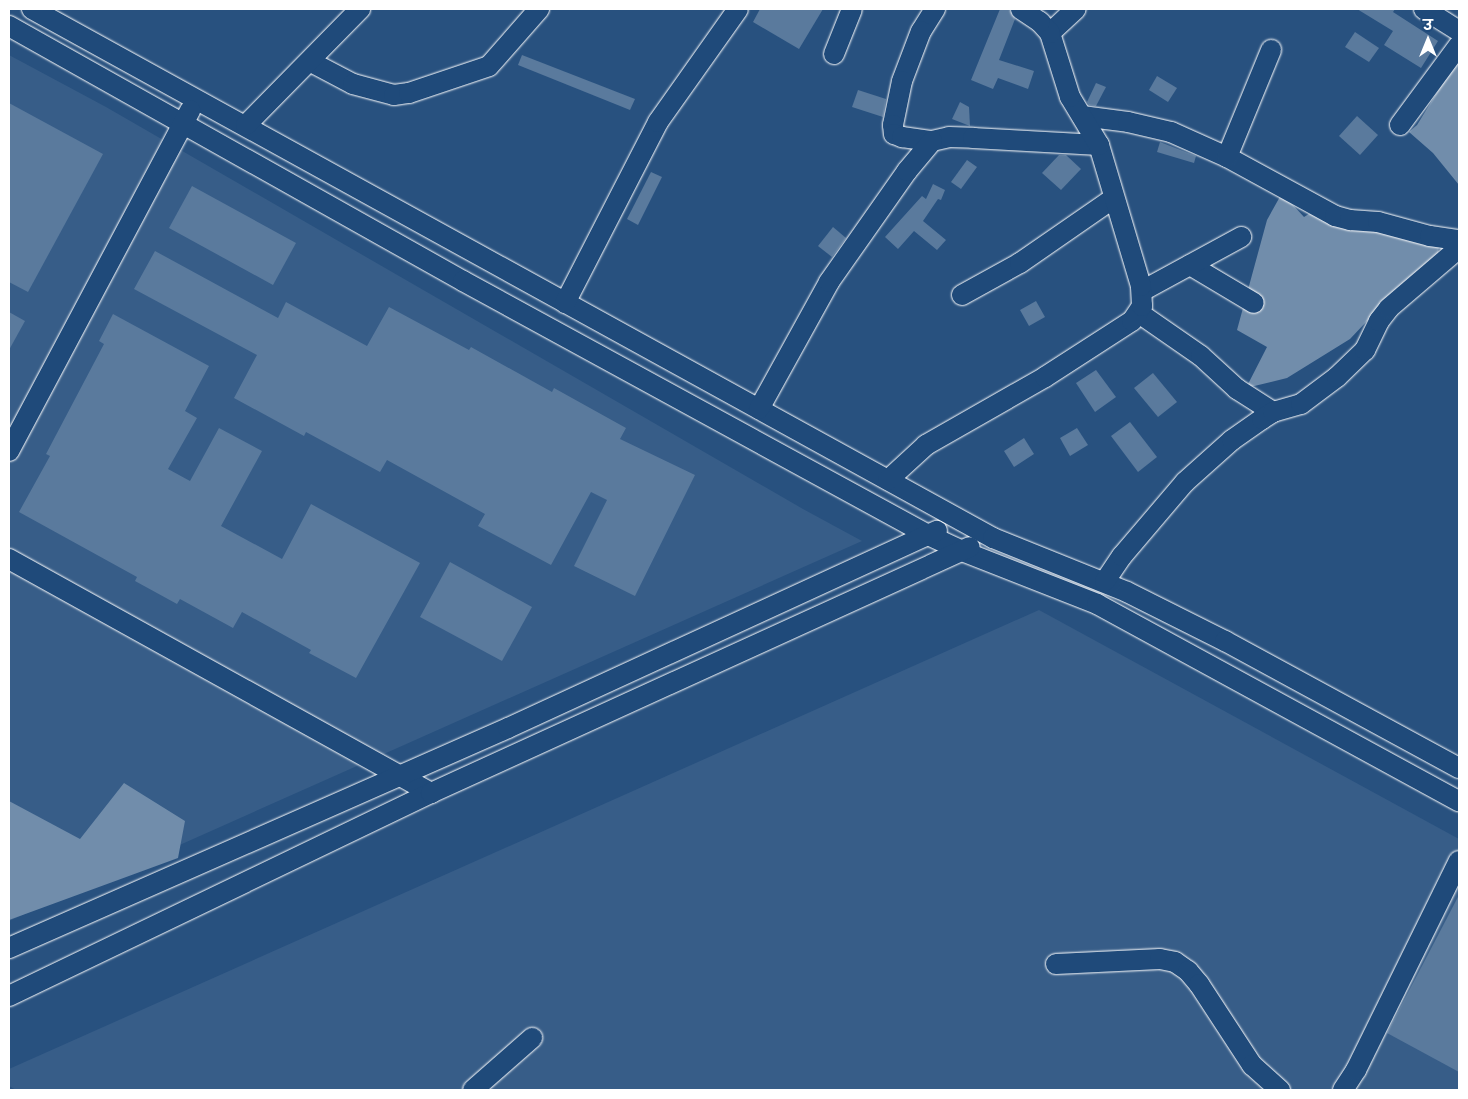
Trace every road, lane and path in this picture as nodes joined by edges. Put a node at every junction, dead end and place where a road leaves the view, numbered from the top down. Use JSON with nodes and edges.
{"nodes":[{"id":1,"x":32,"y":9,"type":"edge"},
{"id":2,"x":359,"y":9,"type":"edge"},
{"id":3,"x":539,"y":9,"type":"edge"},
{"id":4,"x":738,"y":9,"type":"edge"},
{"id":5,"x":852,"y":9,"type":"edge"},
{"id":6,"x":935,"y":9,"type":"edge"},
{"id":7,"x":1021,"y":9,"type":"edge"},
{"id":8,"x":1076,"y":9,"type":"edge"},
{"id":9,"x":1424,"y":9,"type":"edge"},
{"id":10,"x":9,"y":26,"type":"edge"},
{"id":11,"x":1459,"y":31,"type":"edge"},
{"id":12,"x":1050,"y":33,"type":"junction"},
{"id":13,"x":1459,"y":45,"type":"edge"},
{"id":14,"x":1272,"y":50,"type":"dead end"},
{"id":15,"x":834,"y":54,"type":"dead end"},
{"id":16,"x":311,"y":62,"type":"junction"},
{"id":17,"x":198,"y":98,"type":"junction"},
{"id":18,"x":1082,"y":116,"type":"junction"},
{"id":19,"x":182,"y":121,"type":"junction"},
{"id":20,"x":246,"y":125,"type":"junction"},
{"id":21,"x":1400,"y":125,"type":"dead end"},
{"id":22,"x":932,"y":141,"type":"junction"},
{"id":23,"x":1098,"y":145,"type":"junction"},
{"id":24,"x":1227,"y":157,"type":"junction"},
{"id":25,"x":1114,"y":198,"type":"junction"},
{"id":26,"x":1241,"y":238,"type":"dead end"},
{"id":27,"x":1459,"y":240,"type":"edge"},
{"id":28,"x":1459,"y":248,"type":"edge"},
{"id":29,"x":1190,"y":265,"type":"junction"},
{"id":30,"x":1142,"y":291,"type":"junction"},
{"id":31,"x":962,"y":295,"type":"dead end"},
{"id":32,"x":565,"y":303,"type":"junction"},
{"id":33,"x":1254,"y":303,"type":"dead end"},
{"id":34,"x":1139,"y":313,"type":"junction"},
{"id":35,"x":759,"y":409,"type":"junction"},
{"id":36,"x":1273,"y":412,"type":"junction"},
{"id":37,"x":9,"y":451,"type":"edge"},
{"id":38,"x":888,"y":480,"type":"junction"},
{"id":39,"x":960,"y":520,"type":"junction"},
{"id":40,"x":928,"y":535,"type":"junction"},
{"id":41,"x":992,"y":538,"type":"junction"},
{"id":42,"x":962,"y":550,"type":"junction"},
{"id":43,"x":9,"y":558,"type":"edge"},
{"id":44,"x":1105,"y":582,"type":"junction"},
{"id":45,"x":1459,"y":768,"type":"edge"},
{"id":46,"x":399,"y":775,"type":"junction"},
{"id":47,"x":431,"y":793,"type":"junction"},
{"id":48,"x":1459,"y":800,"type":"edge"},
{"id":49,"x":1459,"y":861,"type":"edge"},
{"id":50,"x":9,"y":948,"type":"edge"},
{"id":51,"x":1056,"y":964,"type":"dead end"},
{"id":52,"x":9,"y":996,"type":"edge"},
{"id":53,"x":532,"y":1038,"type":"dead end"},
{"id":54,"x":473,"y":1090,"type":"edge"},
{"id":55,"x":1280,"y":1090,"type":"edge"},
{"id":56,"x":1343,"y":1090,"type":"edge"}],
"edges":[{"from":1,"to":17,"type":"street"},
{"from":2,"to":16,"type":"street"},
{"from":3,"to":16,"type":"street"},
{"from":4,"to":32,"type":"street"},
{"from":5,"to":15,"type":"street"},
{"from":6,"to":22,"type":"street"},
{"from":7,"to":12,"type":"street"},
{"from":8,"to":12,"type":"street"},
{"from":9,"to":11,"type":"street"},
{"from":10,"to":19,"type":"street"},
{"from":12,"to":18,"type":"street"},
{"from":13,"to":21,"type":"street"},
{"from":14,"to":24,"type":"street"},
{"from":16,"to":20,"type":"street"},
{"from":17,"to":19,"type":"street"},
{"from":17,"to":20,"type":"street"},
{"from":18,"to":23,"type":"street"},
{"from":18,"to":24,"type":"street"},
{"from":19,"to":37,"type":"street"},
{"from":19,"to":40,"type":"street"},
{"from":20,"to":32,"type":"street"},
{"from":22,"to":23,"type":"street"},
{"from":22,"to":35,"type":"street"},
{"from":23,"to":25,"type":"street"},
{"from":24,"to":27,"type":"street"},
{"from":25,"to":30,"type":"street"},
{"from":25,"to":31,"type":"street"},
{"from":26,"to":29,"type":"street"},
{"from":28,"to":36,"type":"street"},
{"from":29,"to":30,"type":"street"},
{"from":29,"to":33,"type":"street"},
{"from":30,"to":34,"type":"street"},
{"from":32,"to":35,"type":"street"},
{"from":34,"to":36,"type":"street"},
{"from":34,"to":38,"type":"street"},
{"from":35,"to":38,"type":"street"},
{"from":36,"to":44,"type":"street"},
{"from":38,"to":39,"type":"street"},
{"from":39,"to":40,"type":"street"},
{"from":39,"to":41,"type":"street"},
{"from":40,"to":42,"type":"street"},
{"from":40,"to":46,"type":"street"},
{"from":41,"to":42,"type":"street"},
{"from":41,"to":44,"type":"street"},
{"from":42,"to":47,"type":"street"},
{"from":42,"to":48,"type":"street"},
{"from":43,"to":46,"type":"street"},
{"from":44,"to":45,"type":"street"},
{"from":46,"to":47,"type":"street"},
{"from":46,"to":50,"type":"street"},
{"from":47,"to":52,"type":"street"},
{"from":49,"to":56,"type":"street"},
{"from":51,"to":55,"type":"street"},
{"from":53,"to":54,"type":"street"}]}
